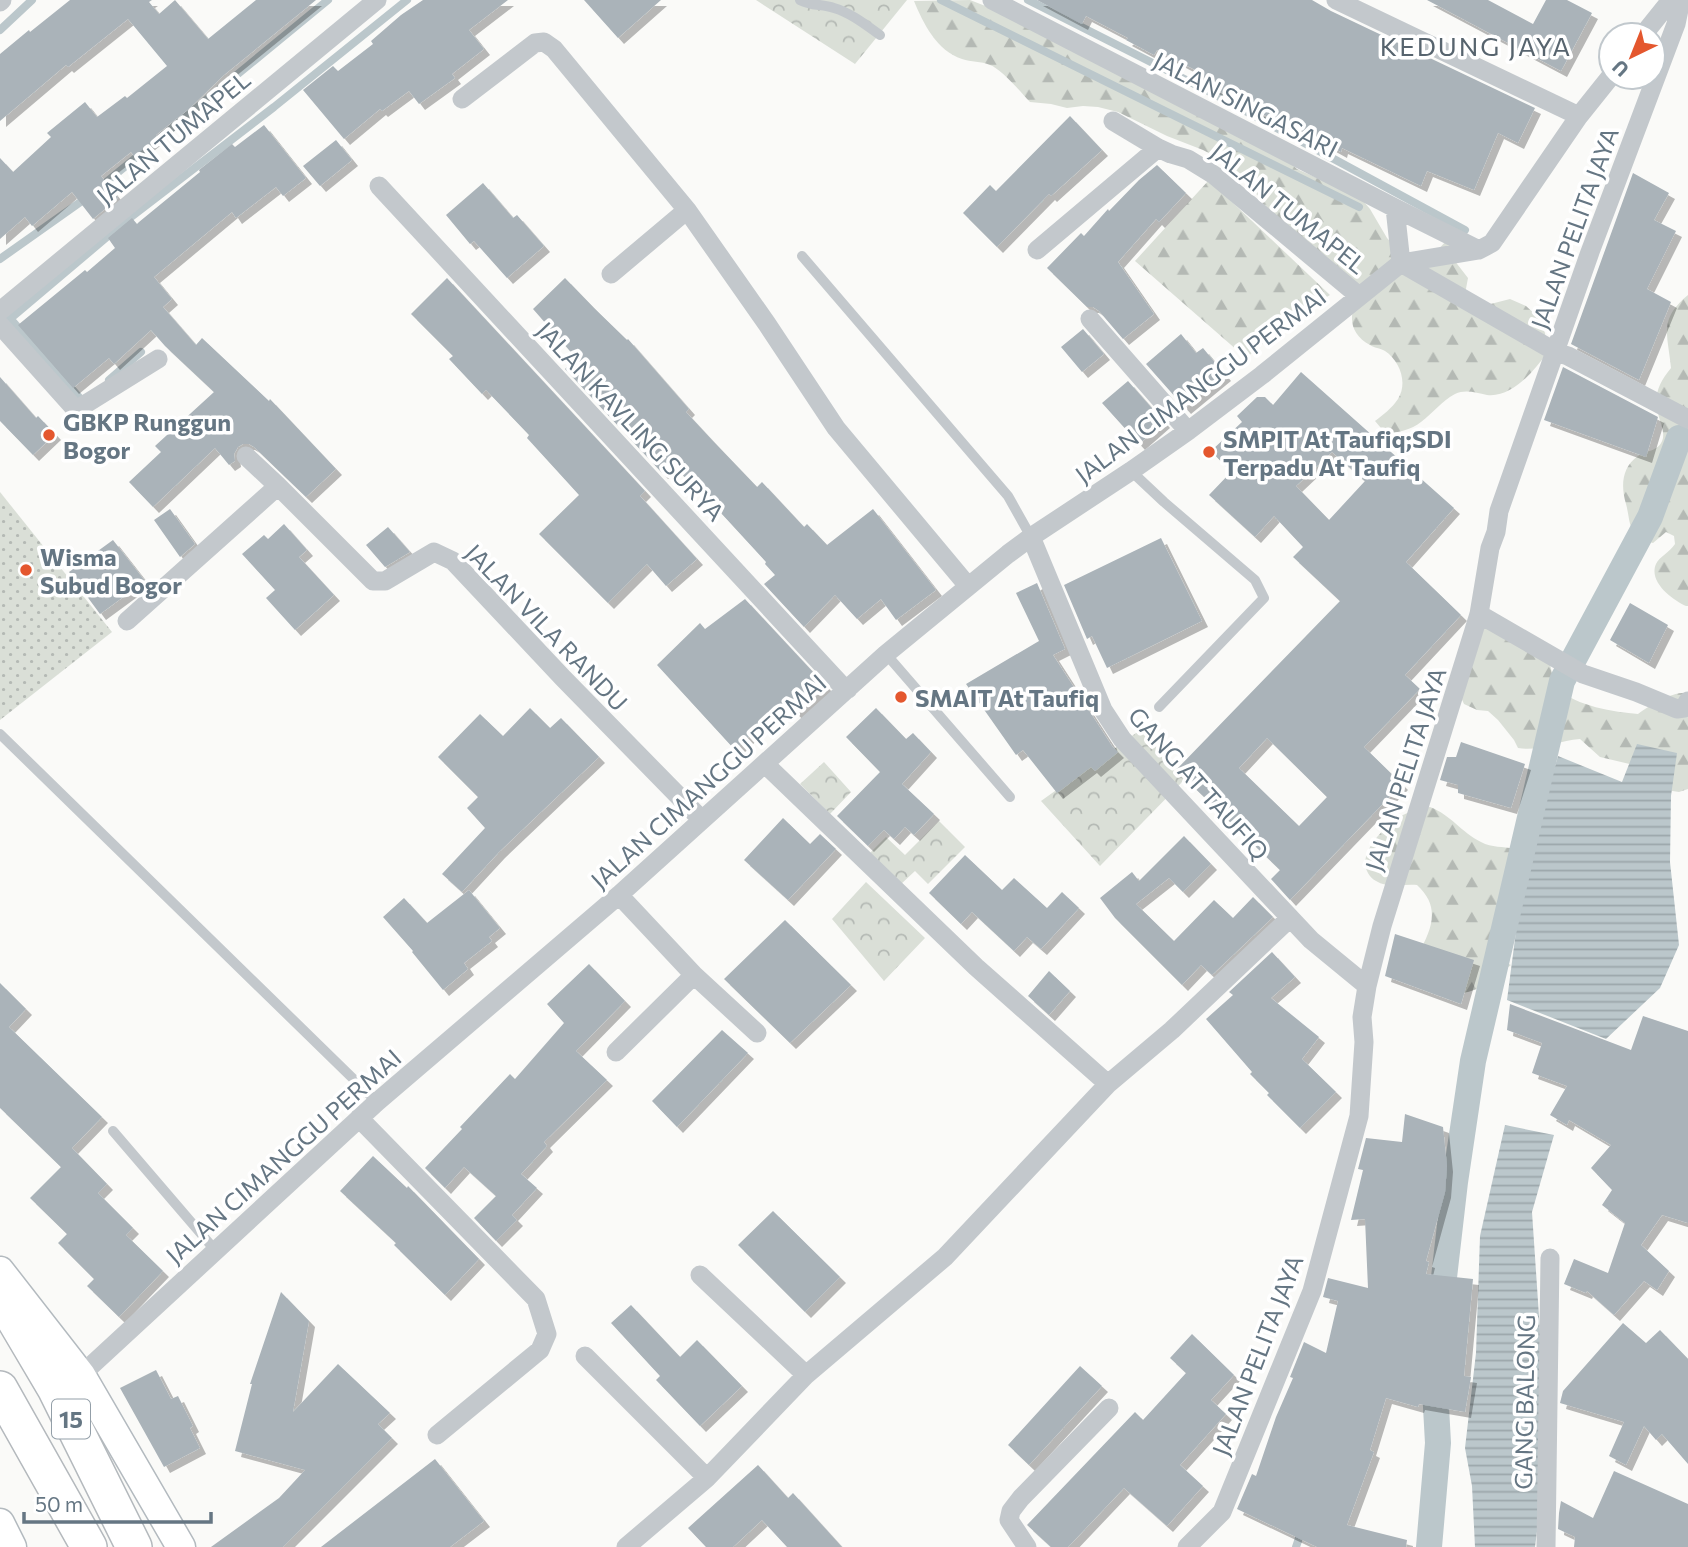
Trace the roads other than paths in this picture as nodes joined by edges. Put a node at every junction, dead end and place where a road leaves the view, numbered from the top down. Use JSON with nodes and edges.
{"nodes":[{"id":1,"x":377,"y":0,"type":"edge"},
{"id":2,"x":800,"y":0,"type":"edge"},
{"id":3,"x":992,"y":0,"type":"edge"},
{"id":4,"x":1336,"y":0,"type":"edge"},
{"id":5,"x":1671,"y":0,"type":"edge"},
{"id":6,"x":1681,"y":0,"type":"edge"},
{"id":7,"x":835,"y":4,"type":"edge"},
{"id":8,"x":1654,"y":21,"type":"edge"},
{"id":9,"x":880,"y":34,"type":"dead end"},
{"id":10,"x":1599,"y":91,"type":"edge"},
{"id":11,"x":462,"y":99,"type":"dead end"},
{"id":12,"x":1579,"y":116,"type":"junction"},
{"id":13,"x":1114,"y":121,"type":"dead end"},
{"id":14,"x":1158,"y":148,"type":"junction"},
{"id":15,"x":379,"y":186,"type":"dead end"},
{"id":16,"x":687,"y":210,"type":"junction"},
{"id":17,"x":1395,"y":210,"type":"junction"},
{"id":18,"x":1037,"y":250,"type":"dead end"},
{"id":19,"x":1479,"y":250,"type":"junction"},
{"id":20,"x":802,"y":256,"type":"dead end"},
{"id":21,"x":1401,"y":263,"type":"junction"},
{"id":22,"x":611,"y":274,"type":"dead end"},
{"id":23,"x":1359,"y":296,"type":"junction"},
{"id":24,"x":2,"y":314,"type":"edge"},
{"id":25,"x":1090,"y":319,"type":"dead end"},
{"id":26,"x":1556,"y":352,"type":"junction"},
{"id":27,"x":158,"y":359,"type":"dead end"},
{"id":28,"x":1688,"y":419,"type":"edge"},
{"id":29,"x":1188,"y":431,"type":"junction"},
{"id":30,"x":246,"y":456,"type":"dead end"},
{"id":31,"x":1131,"y":471,"type":"junction"},
{"id":32,"x":278,"y":486,"type":"junction"},
{"id":33,"x":1031,"y":537,"type":"junction"},
{"id":34,"x":968,"y":586,"type":"junction"},
{"id":35,"x":1479,"y":614,"type":"junction"},
{"id":36,"x":127,"y":621,"type":"dead end"},
{"id":37,"x":887,"y":654,"type":"junction"},
{"id":38,"x":848,"y":689,"type":"junction"},
{"id":39,"x":1688,"y":701,"type":"edge"},
{"id":40,"x":1159,"y":707,"type":"dead end"},
{"id":41,"x":0,"y":734,"type":"edge"},
{"id":42,"x":765,"y":764,"type":"junction"},
{"id":43,"x":1010,"y":797,"type":"dead end"},
{"id":44,"x":702,"y":820,"type":"junction"},
{"id":45,"x":618,"y":895,"type":"junction"},
{"id":46,"x":1290,"y":918,"type":"junction"},
{"id":47,"x":694,"y":975,"type":"junction"},
{"id":48,"x":1367,"y":986,"type":"junction"},
{"id":49,"x":757,"y":1033,"type":"dead end"},
{"id":50,"x":616,"y":1052,"type":"dead end"},
{"id":51,"x":1108,"y":1084,"type":"junction"},
{"id":52,"x":377,"y":1102,"type":"junction"},
{"id":53,"x":359,"y":1118,"type":"junction"},
{"id":54,"x":113,"y":1131,"type":"dead end"},
{"id":55,"x":215,"y":1250,"type":"junction"},
{"id":56,"x":1550,"y":1258,"type":"dead end"},
{"id":57,"x":0,"y":1271,"type":"edge"},
{"id":58,"x":700,"y":1275,"type":"dead end"},
{"id":59,"x":0,"y":1295,"type":"edge"},
{"id":60,"x":0,"y":1313,"type":"edge"},
{"id":61,"x":585,"y":1356,"type":"dead end"},
{"id":62,"x":81,"y":1375,"type":"junction"},
{"id":63,"x":806,"y":1375,"type":"junction"},
{"id":64,"x":0,"y":1389,"type":"edge"},
{"id":65,"x":1109,"y":1408,"type":"dead end"},
{"id":66,"x":0,"y":1433,"type":"edge"},
{"id":67,"x":437,"y":1435,"type":"dead end"},
{"id":68,"x":708,"y":1478,"type":"junction"},
{"id":69,"x":0,"y":1523,"type":"edge"},
{"id":70,"x":12,"y":1547,"type":"edge"},
{"id":71,"x":64,"y":1547,"type":"edge"},
{"id":72,"x":89,"y":1547,"type":"edge"},
{"id":73,"x":123,"y":1547,"type":"edge"},
{"id":74,"x":134,"y":1547,"type":"edge"},
{"id":75,"x":181,"y":1547,"type":"edge"},
{"id":76,"x":626,"y":1547,"type":"edge"},
{"id":77,"x":1027,"y":1547,"type":"edge"},
{"id":78,"x":1187,"y":1547,"type":"edge"},
{"id":79,"x":1546,"y":1547,"type":"edge"}],
"edges":[{"from":1,"to":24,"type":"street","name":"JALAN TUMAPEL"},
{"from":2,"to":7,"type":"lane"},
{"from":3,"to":17,"type":"street","name":"JALAN SINGASARI"},
{"from":4,"to":12,"type":"street"},
{"from":5,"to":8,"type":"street"},
{"from":6,"to":26,"type":"street","name":"JALAN PELITA JAYA"},
{"from":7,"to":9,"type":"lane"},
{"from":10,"to":12,"type":"street"},
{"from":11,"to":16,"type":"street"},
{"from":12,"to":19,"type":"street"},
{"from":13,"to":14,"type":"street","name":"JALAN TUMAPEL"},
{"from":14,"to":18,"type":"street"},
{"from":14,"to":23,"type":"street","name":"JALAN TUMAPEL"},
{"from":15,"to":38,"type":"street","name":"JALAN KAVLING SURYA"},
{"from":16,"to":22,"type":"street"},
{"from":16,"to":34,"type":"street"},
{"from":17,"to":19,"type":"street","name":"JALAN SINGASARI"},
{"from":17,"to":21,"type":"street"},
{"from":19,"to":21,"type":"street","name":"JALAN CIMANGGU PERMAI"},
{"from":20,"to":33,"type":"lane"},
{"from":21,"to":23,"type":"street","name":"JALAN CIMANGGU PERMAI"},
{"from":21,"to":26,"type":"street"},
{"from":23,"to":29,"type":"street","name":"JALAN CIMANGGU PERMAI"},
{"from":24,"to":27,"type":"street","name":"JALAN TUMAPEL"},
{"from":25,"to":29,"type":"street"},
{"from":26,"to":28,"type":"street"},
{"from":26,"to":35,"type":"street","name":"JALAN PELITA JAYA"},
{"from":29,"to":31,"type":"street","name":"JALAN CIMANGGU PERMAI"},
{"from":30,"to":32,"type":"street"},
{"from":31,"to":33,"type":"street","name":"JALAN CIMANGGU PERMAI"},
{"from":31,"to":40,"type":"lane"},
{"from":32,"to":36,"type":"street"},
{"from":32,"to":44,"type":"street","name":"JALAN VILA RANDU"},
{"from":33,"to":34,"type":"street","name":"JALAN CIMANGGU PERMAI"},
{"from":33,"to":46,"type":"street","name":"GANG AT TAUFIQ"},
{"from":34,"to":37,"type":"street","name":"JALAN CIMANGGU PERMAI"},
{"from":35,"to":39,"type":"street"},
{"from":35,"to":48,"type":"street","name":"JALAN PELITA JAYA"},
{"from":37,"to":38,"type":"street","name":"JALAN CIMANGGU PERMAI"},
{"from":37,"to":43,"type":"lane"},
{"from":38,"to":42,"type":"street","name":"JALAN CIMANGGU PERMAI"},
{"from":41,"to":52,"type":"lane"},
{"from":42,"to":44,"type":"street","name":"JALAN CIMANGGU PERMAI"},
{"from":42,"to":51,"type":"street"},
{"from":44,"to":45,"type":"street","name":"JALAN CIMANGGU PERMAI"},
{"from":45,"to":47,"type":"street"},
{"from":45,"to":52,"type":"street","name":"JALAN CIMANGGU PERMAI"},
{"from":46,"to":48,"type":"street","name":"GANG AT TAUFIQ"},
{"from":46,"to":51,"type":"street"},
{"from":47,"to":49,"type":"street"},
{"from":47,"to":50,"type":"street"},
{"from":48,"to":78,"type":"street","name":"JALAN PELITA JAYA"},
{"from":51,"to":63,"type":"street"},
{"from":52,"to":53,"type":"street","name":"JALAN CIMANGGU PERMAI"},
{"from":53,"to":55,"type":"street","name":"JALAN CIMANGGU PERMAI"},
{"from":53,"to":67,"type":"street"},
{"from":54,"to":55,"type":"lane"},
{"from":55,"to":62,"type":"street","name":"JALAN CIMANGGU PERMAI"},
{"from":56,"to":79,"type":"street","name":"GANG BALONG"},
{"from":57,"to":62,"type":"street"},
{"from":58,"to":63,"type":"street"},
{"from":59,"to":74,"type":"highway","number":"15"},
{"from":60,"to":73,"type":"highway"},
{"from":61,"to":68,"type":"street"},
{"from":62,"to":75,"type":"street"},
{"from":63,"to":68,"type":"street"},
{"from":64,"to":72,"type":"highway","number":"15"},
{"from":65,"to":77,"type":"street"},
{"from":66,"to":71,"type":"highway"},
{"from":68,"to":76,"type":"street"},
{"from":69,"to":70,"type":"street"}]}
